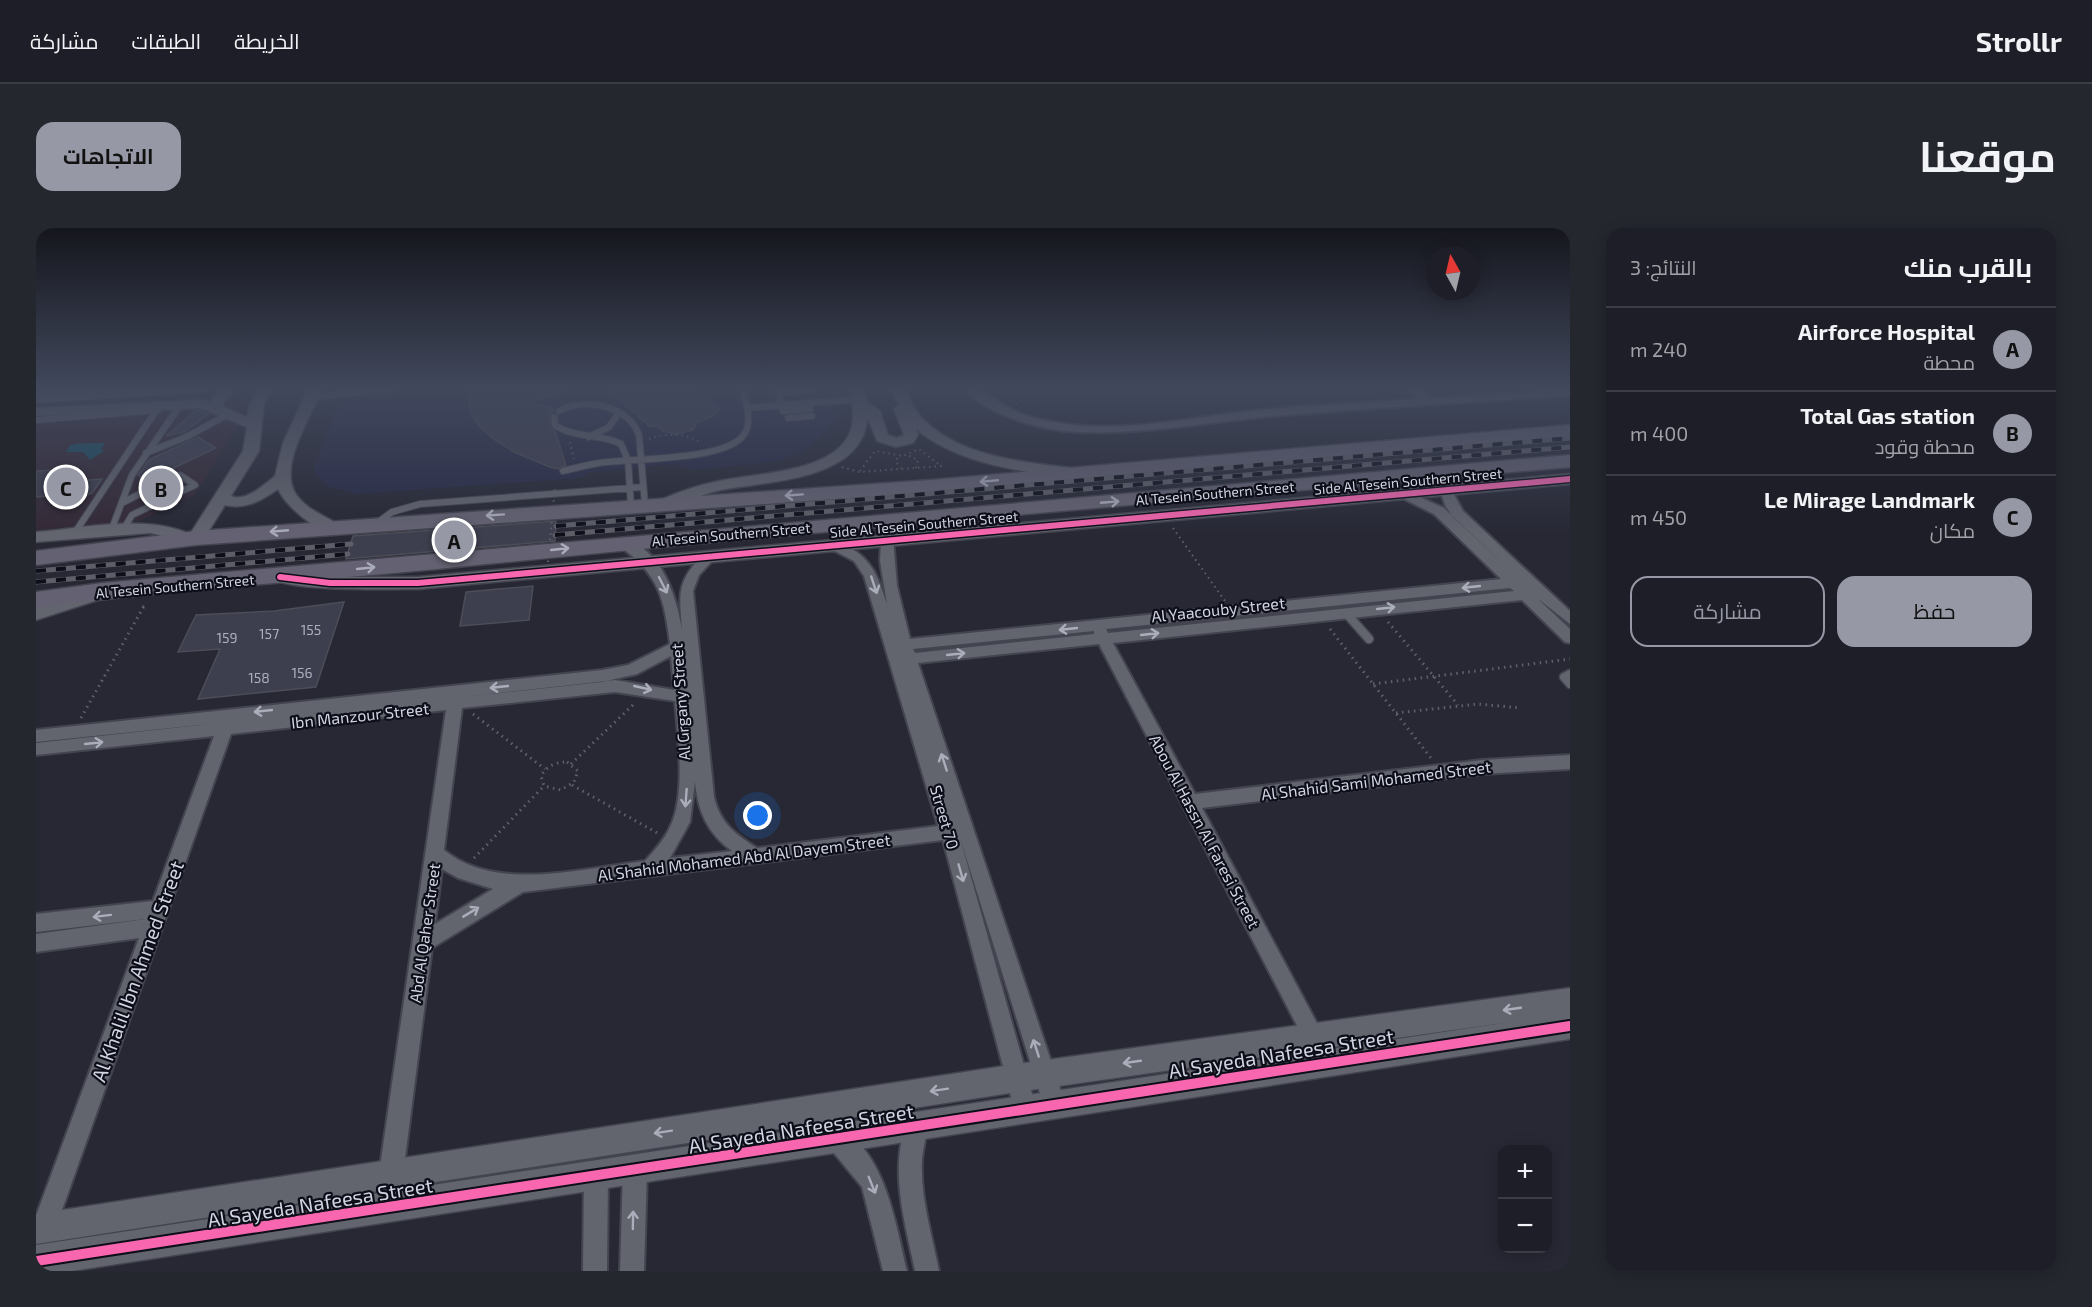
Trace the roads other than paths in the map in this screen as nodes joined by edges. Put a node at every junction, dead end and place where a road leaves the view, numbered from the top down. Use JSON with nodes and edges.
{"nodes":[{"id":1,"x":139,"y":438,"type":"edge"},
{"id":2,"x":157,"y":438,"type":"edge"},
{"id":3,"x":184,"y":438,"type":"edge"},
{"id":4,"x":255,"y":438,"type":"edge"},
{"id":5,"x":293,"y":438,"type":"edge"},
{"id":6,"x":593,"y":438,"type":"edge"},
{"id":7,"x":638,"y":438,"type":"edge"},
{"id":8,"x":741,"y":438,"type":"edge"},
{"id":9,"x":856,"y":438,"type":"edge"},
{"id":10,"x":882,"y":438,"type":"edge"},
{"id":11,"x":909,"y":438,"type":"edge"},
{"id":12,"x":940,"y":438,"type":"edge"},
{"id":13,"x":1490,"y":438,"type":"edge"},
{"id":14,"x":1512,"y":438,"type":"edge"},
{"id":15,"x":145,"y":454,"type":"junction"},
{"id":16,"x":641,"y":459,"type":"junction"},
{"id":17,"x":628,"y":460,"type":"junction"},
{"id":18,"x":1543,"y":463,"type":"junction"},
{"id":19,"x":563,"y":471,"type":"dead end"},
{"id":20,"x":1072,"y":474,"type":"junction"},
{"id":21,"x":1568,"y":476,"type":"edge"},
{"id":22,"x":283,"y":478,"type":"junction"},
{"id":23,"x":168,"y":480,"type":"dead end"},
{"id":24,"x":159,"y":484,"type":"dead end"},
{"id":25,"x":1446,"y":491,"type":"junction"},
{"id":26,"x":1404,"y":495,"type":"junction"},
{"id":27,"x":222,"y":497,"type":"junction"},
{"id":28,"x":642,"y":498,"type":"junction"},
{"id":29,"x":122,"y":503,"type":"junction"},
{"id":30,"x":1076,"y":515,"type":"junction"},
{"id":31,"x":330,"y":527,"type":"junction"},
{"id":32,"x":117,"y":530,"type":"junction"},
{"id":33,"x":74,"y":534,"type":"junction"},
{"id":34,"x":36,"y":537,"type":"edge"},
{"id":35,"x":191,"y":538,"type":"junction"},
{"id":36,"x":888,"y":541,"type":"junction"},
{"id":37,"x":624,"y":543,"type":"junction"},
{"id":38,"x":836,"y":546,"type":"junction"},
{"id":39,"x":36,"y":558,"type":"edge"},
{"id":40,"x":708,"y":558,"type":"junction"},
{"id":41,"x":649,"y":563,"type":"junction"},
{"id":42,"x":280,"y":577,"type":"junction"},
{"id":43,"x":1513,"y":583,"type":"junction"},
{"id":44,"x":1527,"y":588,"type":"junction"},
{"id":45,"x":102,"y":591,"type":"junction"},
{"id":46,"x":36,"y":600,"type":"edge"},
{"id":47,"x":36,"y":613,"type":"edge"},
{"id":48,"x":1346,"y":613,"type":"junction"},
{"id":49,"x":1570,"y":619,"type":"edge"},
{"id":50,"x":1100,"y":633,"type":"junction"},
{"id":51,"x":1570,"y":638,"type":"edge"},
{"id":52,"x":1369,"y":639,"type":"dead end"},
{"id":53,"x":677,"y":647,"type":"junction"},
{"id":54,"x":902,"y":652,"type":"junction"},
{"id":55,"x":1570,"y":674,"type":"edge"},
{"id":56,"x":1570,"y":684,"type":"edge"},
{"id":57,"x":689,"y":697,"type":"junction"},
{"id":58,"x":457,"y":700,"type":"junction"},
{"id":59,"x":227,"y":722,"type":"junction"},
{"id":60,"x":36,"y":736,"type":"edge"},
{"id":61,"x":36,"y":749,"type":"edge"},
{"id":62,"x":1568,"y":763,"type":"edge"},
{"id":63,"x":1190,"y":802,"type":"junction"},
{"id":64,"x":958,"y":831,"type":"junction"},
{"id":65,"x":435,"y":853,"type":"junction"},
{"id":66,"x":754,"y":856,"type":"junction"},
{"id":67,"x":650,"y":868,"type":"junction"},
{"id":68,"x":521,"y":884,"type":"junction"},
{"id":69,"x":156,"y":918,"type":"junction"},
{"id":70,"x":36,"y":923,"type":"edge"},
{"id":71,"x":36,"y":943,"type":"edge"},
{"id":72,"x":422,"y":943,"type":"junction"},
{"id":73,"x":1570,"y":1001,"type":"edge"},
{"id":74,"x":1570,"y":1026,"type":"edge"},
{"id":75,"x":1313,"y":1036,"type":"junction"},
{"id":76,"x":1045,"y":1074,"type":"junction"},
{"id":77,"x":1017,"y":1078,"type":"junction"},
{"id":78,"x":1054,"y":1103,"type":"junction"},
{"id":79,"x":1025,"y":1108,"type":"junction"},
{"id":80,"x":916,"y":1127,"type":"junction"},
{"id":81,"x":837,"y":1139,"type":"junction"},
{"id":82,"x":635,"y":1170,"type":"junction"},
{"id":83,"x":391,"y":1174,"type":"junction"},
{"id":84,"x":596,"y":1177,"type":"junction"},
{"id":85,"x":40,"y":1228,"type":"edge"},
{"id":86,"x":36,"y":1261,"type":"edge"},
{"id":87,"x":595,"y":1271,"type":"edge"},
{"id":88,"x":632,"y":1271,"type":"edge"},
{"id":89,"x":895,"y":1271,"type":"edge"},
{"id":90,"x":927,"y":1271,"type":"edge"}],
"edges":[{"from":1,"to":33,"type":"lane"},
{"from":2,"to":15,"type":"lane"},
{"from":3,"to":15,"type":"lane"},
{"from":4,"to":27,"type":"street"},
{"from":5,"to":22,"type":"street"},
{"from":6,"to":17,"type":"lane"},
{"from":7,"to":16,"type":"lane"},
{"from":8,"to":16,"type":"lane"},
{"from":9,"to":28,"type":"street"},
{"from":10,"to":11,"type":"street"},
{"from":12,"to":20,"type":"street"},
{"from":13,"to":20,"type":"highway","name":"Al Tesein Southern Street"},
{"from":14,"to":18,"type":"highway"},
{"from":15,"to":29,"type":"lane"},
{"from":16,"to":17,"type":"lane"},
{"from":16,"to":28,"type":"lane"},
{"from":17,"to":19,"type":"lane"},
{"from":17,"to":28,"type":"lane"},
{"from":18,"to":21,"type":"highway","name":"Al Tesein Southern Street"},
{"from":30,"to":18,"type":"highway","name":"Al Tesein Southern Street","one_way":true},
{"from":20,"to":28,"type":"highway","name":"Al Tesein Southern Street","one_way":true},
{"from":21,"to":25,"type":"street","name":"Side Al Tesein Southern Street"},
{"from":22,"to":27,"type":"street"},
{"from":22,"to":31,"type":"street"},
{"from":23,"to":32,"type":"lane"},
{"from":24,"to":29,"type":"lane"},
{"from":25,"to":26,"type":"street","name":"Side Al Tesein Southern Street"},
{"from":25,"to":44,"type":"street"},
{"from":26,"to":30,"type":"street","name":"Side Al Tesein Southern Street"},
{"from":26,"to":43,"type":"street"},
{"from":27,"to":35,"type":"street"},
{"from":28,"to":31,"type":"highway","name":"Al Tesein Southern Street"},
{"from":29,"to":32,"type":"lane"},
{"from":30,"to":36,"type":"street","name":"Side Al Tesein Southern Street"},
{"from":30,"to":37,"type":"highway","name":"Al Tesein Southern Street"},
{"from":31,"to":35,"type":"highway","name":"Al Tesein Southern Street","one_way":true},
{"from":32,"to":33,"type":"street"},
{"from":32,"to":35,"type":"street"},
{"from":33,"to":34,"type":"street"},
{"from":35,"to":39,"type":"highway","name":"Al Tesein Southern Street"},
{"from":36,"to":38,"type":"street","name":"Side Al Tesein Southern Street"},
{"from":36,"to":54,"type":"street","name":"Street 70"},
{"from":37,"to":41,"type":"street","name":"Al Grgany Street"},
{"from":42,"to":37,"type":"highway","name":"Al Tesein Southern Street","one_way":true},
{"from":38,"to":40,"type":"street","name":"Side Al Tesein Southern Street"},
{"from":38,"to":54,"type":"street","name":"Street 70","one_way":true},
{"from":40,"to":41,"type":"street","name":"Side Al Tesein Southern Street"},
{"from":40,"to":57,"type":"street","name":"Al Grgany Street"},
{"from":41,"to":42,"type":"street","name":"Side Al Tesein Southern Street"},
{"from":41,"to":53,"type":"street","name":"Al Grgany Street","one_way":true},
{"from":42,"to":45,"type":"highway","name":"Al Tesein Southern Street"},
{"from":43,"to":44,"type":"street","name":"Al Yaacouby Street"},
{"from":43,"to":50,"type":"street","name":"Al Yaacouby Street","one_way":true},
{"from":48,"to":44,"type":"street","name":"Al Yaacouby Street","one_way":true},
{"from":44,"to":49,"type":"street","name":"Al Yaacouby Street"},
{"from":44,"to":51,"type":"street"},
{"from":45,"to":46,"type":"highway","name":"Al Tesein Southern Street"},
{"from":45,"to":47,"type":"main road"},
{"from":50,"to":48,"type":"street","name":"Al Yaacouby Street","one_way":true},
{"from":48,"to":52,"type":"lane"},
{"from":50,"to":54,"type":"street","name":"Al Yaacouby Street"},
{"from":50,"to":63,"type":"street","name":"Abou Al Hassn Al Faresi Street"},
{"from":53,"to":57,"type":"street","name":"Al Grgany Street"},
{"from":53,"to":58,"type":"street","name":"Ibn Manzour Street","one_way":true},
{"from":54,"to":64,"type":"street","name":"Street 70"},
{"from":55,"to":56,"type":"lane"},
{"from":58,"to":57,"type":"street","name":"Ibn Manzour Street","one_way":true},
{"from":57,"to":66,"type":"street","name":"Al Grgany Street"},
{"from":57,"to":67,"type":"street","name":"Al Grgany Street","one_way":true},
{"from":58,"to":59,"type":"street","name":"Ibn Manzour Street"},
{"from":58,"to":65,"type":"street","name":"Abd Al Qaher Street"},
{"from":59,"to":60,"type":"street","name":"Ibn Manzour Street"},
{"from":61,"to":59,"type":"street","name":"Ibn Manzour Street","one_way":true},
{"from":59,"to":69,"type":"street","name":"Al Khalil Ibn Ahmed Street"},
{"from":62,"to":63,"type":"street","name":"Al Shahid Sami Mohamed Street"},
{"from":63,"to":75,"type":"street","name":"Abou Al Hassn Al Faresi Street"},
{"from":64,"to":66,"type":"street","name":"Al Shahid Mohamed Abd Al Dayem Street"},
{"from":76,"to":64,"type":"street","name":"Street 70","one_way":true},
{"from":64,"to":77,"type":"street","name":"Street 70","one_way":true},
{"from":65,"to":68,"type":"street","name":"Al Shahid Mohamed Abd Al Dayem Street"},
{"from":65,"to":72,"type":"street","name":"Abd Al Qaher Street"},
{"from":66,"to":67,"type":"street","name":"Al Shahid Mohamed Abd Al Dayem Street"},
{"from":67,"to":68,"type":"street","name":"Al Shahid Mohamed Abd Al Dayem Street"},
{"from":72,"to":68,"type":"street","name":"Al Shahid Mohamed Abd Al Dayem Street","one_way":true},
{"from":69,"to":70,"type":"street","one_way":true},
{"from":69,"to":71,"type":"street"},
{"from":69,"to":85,"type":"street","name":"Al Khalil Ibn Ahmed Street"},
{"from":72,"to":83,"type":"street","name":"Abd Al Qaher Street"},
{"from":73,"to":75,"type":"street","name":"Al Sayeda Nafeesa Street","one_way":true},
{"from":74,"to":78,"type":"street","name":"Al Sayeda Nafeesa Street"},
{"from":75,"to":76,"type":"street","name":"Al Sayeda Nafeesa Street","one_way":true},
{"from":76,"to":77,"type":"street","name":"Al Sayeda Nafeesa Street"},
{"from":76,"to":78,"type":"street","name":"Street 70"},
{"from":77,"to":79,"type":"street","name":"Street 70"},
{"from":77,"to":83,"type":"street","name":"Al Sayeda Nafeesa Street","one_way":true},
{"from":78,"to":79,"type":"street","name":"Al Sayeda Nafeesa Street"},
{"from":79,"to":80,"type":"street","name":"Al Sayeda Nafeesa Street"},
{"from":80,"to":81,"type":"street","name":"Al Sayeda Nafeesa Street"},
{"from":80,"to":90,"type":"street"},
{"from":81,"to":82,"type":"street","name":"Al Sayeda Nafeesa Street"},
{"from":81,"to":89,"type":"street","one_way":true},
{"from":82,"to":84,"type":"street","name":"Al Sayeda Nafeesa Street"},
{"from":88,"to":82,"type":"street","one_way":true},
{"from":83,"to":85,"type":"street","name":"Al Sayeda Nafeesa Street"},
{"from":84,"to":86,"type":"street","name":"Al Sayeda Nafeesa Street"},
{"from":84,"to":87,"type":"street"}]}
